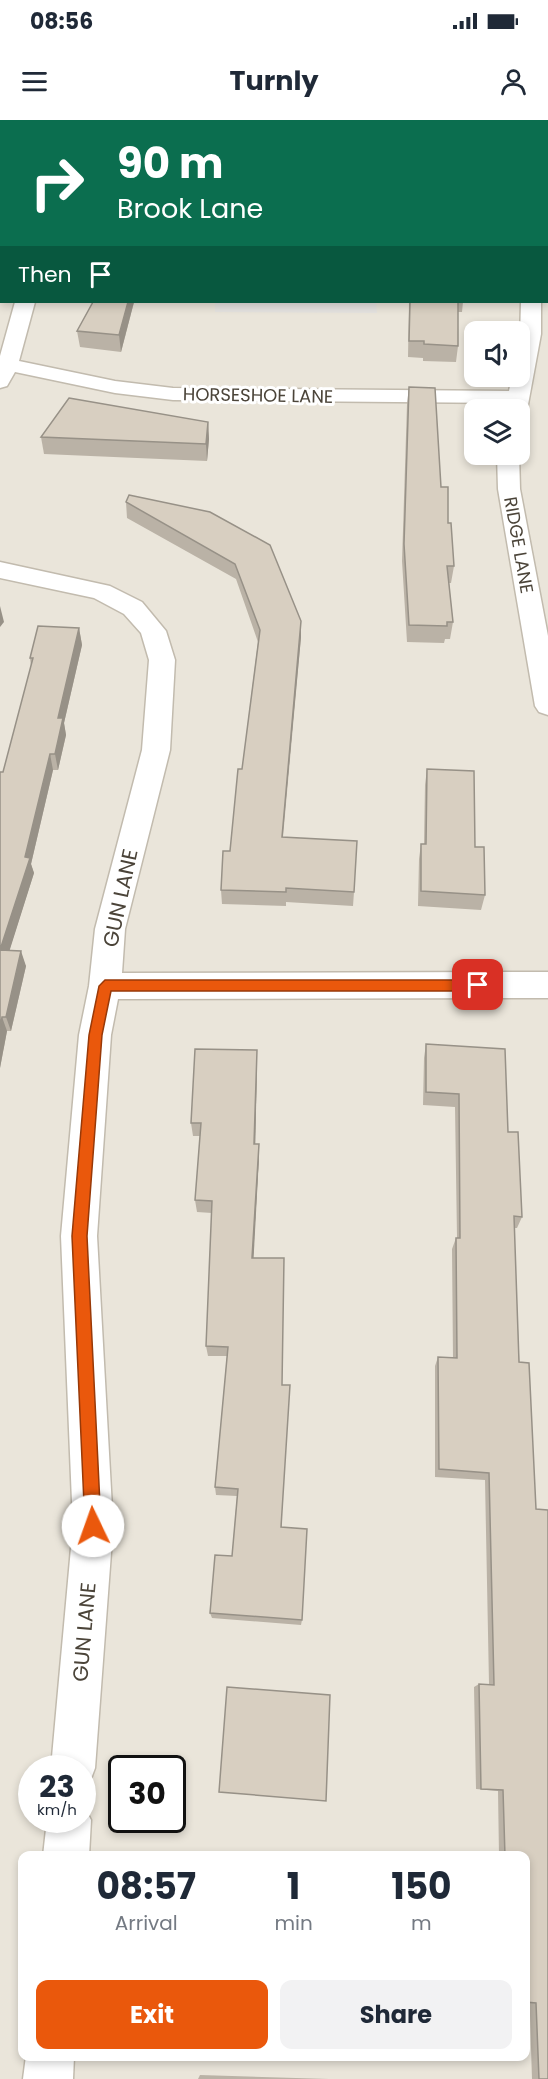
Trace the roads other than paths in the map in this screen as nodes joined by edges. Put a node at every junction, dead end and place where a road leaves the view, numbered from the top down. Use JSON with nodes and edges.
{"nodes":[{"id":1,"x":25,"y":303,"type":"edge"},
{"id":2,"x":531,"y":303,"type":"edge"},
{"id":3,"x":2,"y":370,"type":"edge"},
{"id":4,"x":519,"y":399,"type":"edge"},
{"id":5,"x":464,"y":402,"type":"edge"},
{"id":6,"x":508,"y":465,"type":"edge"},
{"id":7,"x":0,"y":570,"type":"edge"},
{"id":8,"x":548,"y":706,"type":"edge"},
{"id":9,"x":548,"y":985,"type":"edge"},
{"id":10,"x":105,"y":986,"type":"junction"},
{"id":11,"x":74,"y":1755,"type":"edge"},
{"id":12,"x":68,"y":1833,"type":"edge"},
{"id":13,"x":66,"y":1851,"type":"edge"},
{"id":14,"x":50,"y":2061,"type":"edge"},
{"id":15,"x":48,"y":2079,"type":"edge"}],
"edges":[{"from":1,"to":3,"type":"street"},
{"from":2,"to":4,"type":"street"},
{"from":3,"to":5,"type":"street","name":"HORSESHOE LANE"},
{"from":6,"to":8,"type":"street","name":"RIDGE LANE"},
{"from":7,"to":10,"type":"street","name":"GUN LANE"},
{"from":9,"to":10,"type":"street"},
{"from":10,"to":11,"type":"street","name":"GUN LANE"},
{"from":12,"to":13,"type":"street"},
{"from":14,"to":15,"type":"street"}]}
